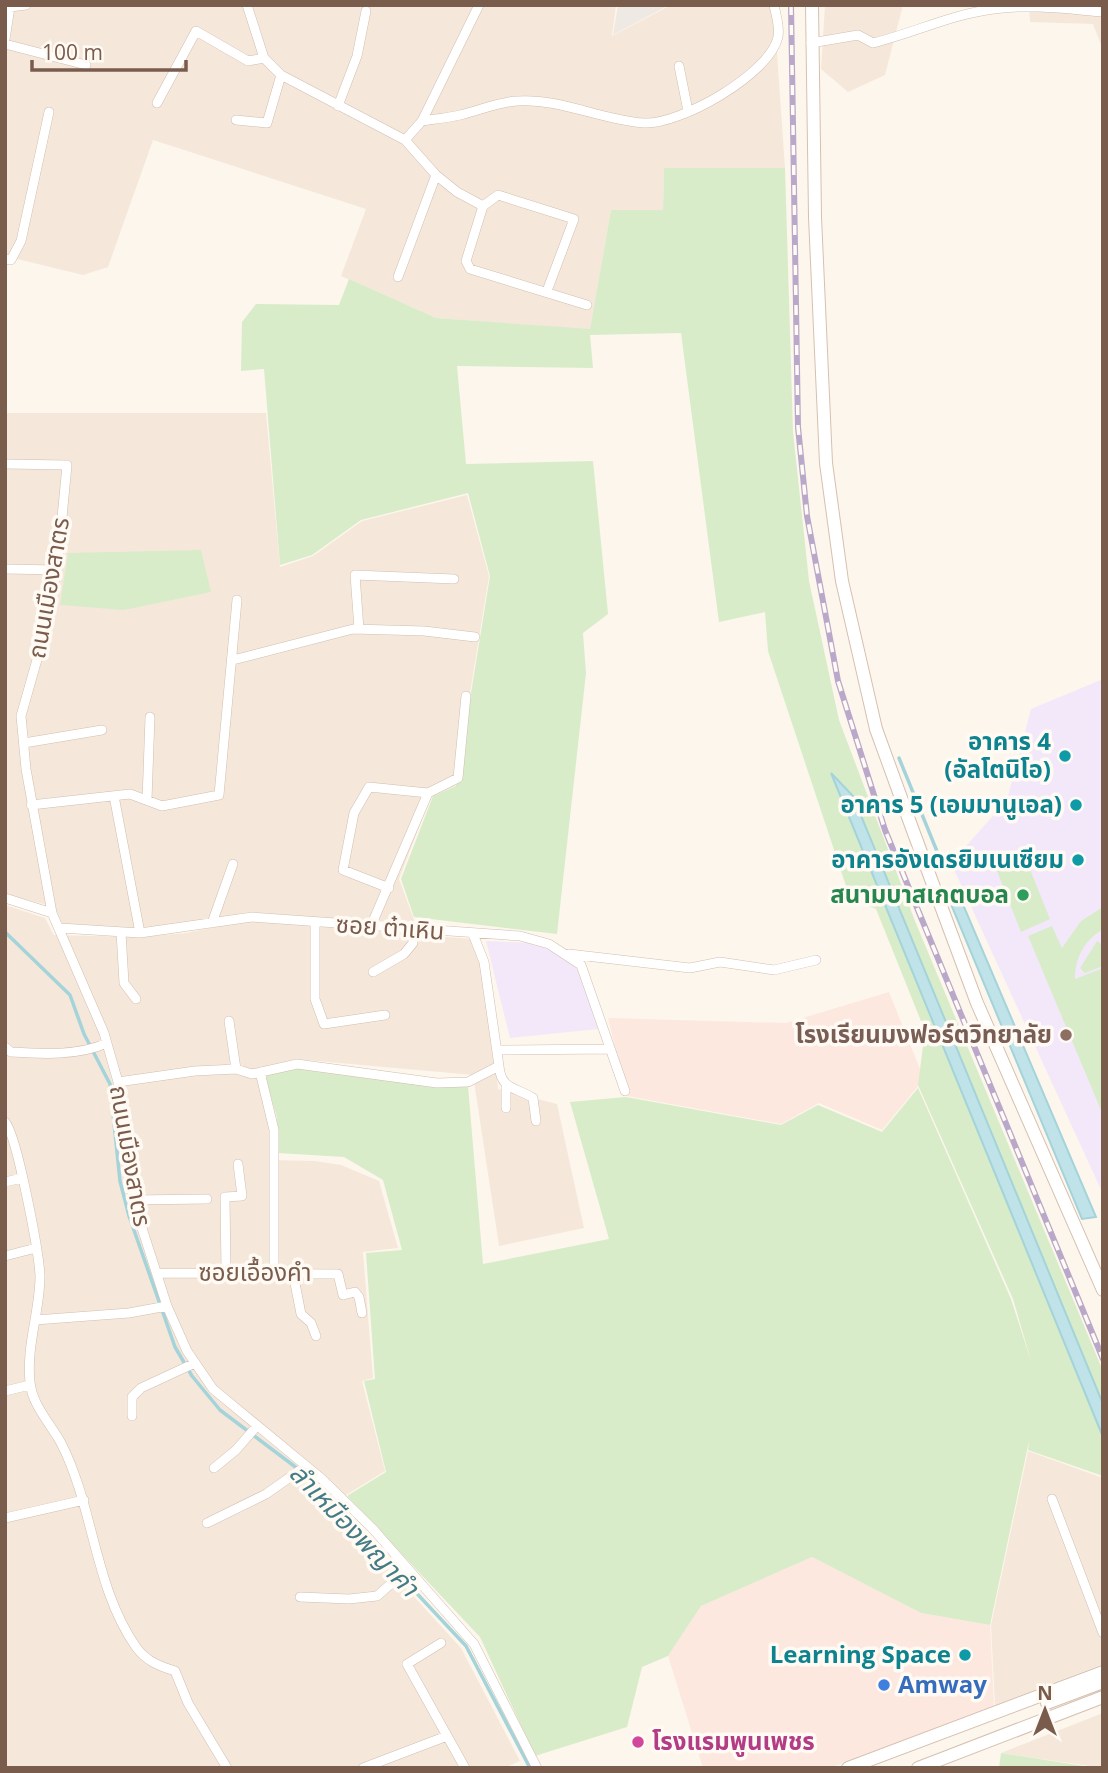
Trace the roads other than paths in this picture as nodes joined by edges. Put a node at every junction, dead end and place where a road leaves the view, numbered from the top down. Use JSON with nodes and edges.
{"nodes":[{"id":1,"x":26,"y":5,"type":"edge"},
{"id":2,"x":247,"y":5,"type":"edge"},
{"id":3,"x":479,"y":5,"type":"edge"},
{"id":4,"x":774,"y":5,"type":"edge"},
{"id":5,"x":811,"y":5,"type":"edge"},
{"id":6,"x":366,"y":10,"type":"dead end"},
{"id":7,"x":1103,"y":12,"type":"edge"},
{"id":8,"x":5,"y":39,"type":"edge"},
{"id":9,"x":811,"y":43,"type":"junction"},
{"id":10,"x":5,"y":44,"type":"edge"},
{"id":11,"x":264,"y":58,"type":"junction"},
{"id":12,"x":86,"y":65,"type":"dead end"},
{"id":13,"x":679,"y":66,"type":"dead end"},
{"id":14,"x":281,"y":75,"type":"junction"},
{"id":15,"x":157,"y":103,"type":"dead end"},
{"id":16,"x":338,"y":106,"type":"junction"},
{"id":17,"x":688,"y":111,"type":"junction"},
{"id":18,"x":49,"y":112,"type":"dead end"},
{"id":19,"x":236,"y":120,"type":"dead end"},
{"id":20,"x":422,"y":121,"type":"junction"},
{"id":21,"x":405,"y":140,"type":"junction"},
{"id":22,"x":436,"y":175,"type":"junction"},
{"id":23,"x":483,"y":206,"type":"junction"},
{"id":24,"x":5,"y":259,"type":"edge"},
{"id":25,"x":398,"y":277,"type":"dead end"},
{"id":26,"x":547,"y":291,"type":"junction"},
{"id":27,"x":587,"y":305,"type":"dead end"},
{"id":28,"x":5,"y":464,"type":"edge"},
{"id":29,"x":5,"y":569,"type":"edge"},
{"id":30,"x":57,"y":570,"type":"junction"},
{"id":31,"x":454,"y":579,"type":"dead end"},
{"id":32,"x":237,"y":600,"type":"dead end"},
{"id":33,"x":359,"y":629,"type":"junction"},
{"id":34,"x":475,"y":637,"type":"dead end"},
{"id":35,"x":233,"y":660,"type":"junction"},
{"id":36,"x":466,"y":696,"type":"dead end"},
{"id":37,"x":150,"y":717,"type":"dead end"},
{"id":38,"x":102,"y":730,"type":"dead end"},
{"id":39,"x":24,"y":743,"type":"junction"},
{"id":40,"x":428,"y":793,"type":"junction"},
{"id":41,"x":114,"y":796,"type":"junction"},
{"id":42,"x":147,"y":800,"type":"junction"},
{"id":43,"x":31,"y":805,"type":"junction"},
{"id":44,"x":233,"y":864,"type":"dead end"},
{"id":45,"x":389,"y":888,"type":"junction"},
{"id":46,"x":47,"y":890,"type":"junction"},
{"id":47,"x":5,"y":898,"type":"edge"},
{"id":48,"x":33,"y":907,"type":"junction"},
{"id":49,"x":52,"y":913,"type":"junction"},
{"id":50,"x":315,"y":922,"type":"junction"},
{"id":51,"x":212,"y":923,"type":"junction"},
{"id":52,"x":371,"y":926,"type":"junction"},
{"id":53,"x":60,"y":928,"type":"junction"},
{"id":54,"x":412,"y":930,"type":"junction"},
{"id":55,"x":121,"y":932,"type":"junction"},
{"id":56,"x":140,"y":933,"type":"junction"},
{"id":57,"x":473,"y":934,"type":"junction"},
{"id":58,"x":567,"y":954,"type":"junction"},
{"id":59,"x":816,"y":960,"type":"dead end"},
{"id":60,"x":373,"y":972,"type":"dead end"},
{"id":61,"x":136,"y":999,"type":"dead end"},
{"id":62,"x":385,"y":1015,"type":"dead end"},
{"id":63,"x":229,"y":1021,"type":"dead end"},
{"id":64,"x":104,"y":1044,"type":"junction"},
{"id":65,"x":5,"y":1047,"type":"edge"},
{"id":66,"x":610,"y":1049,"type":"junction"},
{"id":67,"x":498,"y":1050,"type":"junction"},
{"id":68,"x":499,"y":1066,"type":"junction"},
{"id":69,"x":236,"y":1069,"type":"junction"},
{"id":70,"x":260,"y":1072,"type":"junction"},
{"id":71,"x":118,"y":1082,"type":"junction"},
{"id":72,"x":506,"y":1086,"type":"junction"},
{"id":73,"x":625,"y":1091,"type":"dead end"},
{"id":74,"x":506,"y":1108,"type":"dead end"},
{"id":75,"x":536,"y":1121,"type":"dead end"},
{"id":76,"x":5,"y":1122,"type":"edge"},
{"id":77,"x":238,"y":1164,"type":"dead end"},
{"id":78,"x":22,"y":1178,"type":"junction"},
{"id":79,"x":5,"y":1182,"type":"edge"},
{"id":80,"x":207,"y":1199,"type":"dead end"},
{"id":81,"x":133,"y":1200,"type":"junction"},
{"id":82,"x":36,"y":1248,"type":"junction"},
{"id":83,"x":5,"y":1256,"type":"edge"},
{"id":84,"x":226,"y":1272,"type":"junction"},
{"id":85,"x":158,"y":1273,"type":"junction"},
{"id":86,"x":274,"y":1273,"type":"junction"},
{"id":87,"x":293,"y":1273,"type":"junction"},
{"id":88,"x":1103,"y":1290,"type":"edge"},
{"id":89,"x":161,"y":1307,"type":"junction"},
{"id":90,"x":362,"y":1313,"type":"dead end"},
{"id":91,"x":35,"y":1320,"type":"junction"},
{"id":92,"x":316,"y":1336,"type":"dead end"},
{"id":93,"x":192,"y":1365,"type":"junction"},
{"id":94,"x":30,"y":1385,"type":"junction"},
{"id":95,"x":5,"y":1391,"type":"edge"},
{"id":96,"x":132,"y":1416,"type":"dead end"},
{"id":97,"x":255,"y":1429,"type":"junction"},
{"id":98,"x":214,"y":1468,"type":"dead end"},
{"id":99,"x":301,"y":1471,"type":"junction"},
{"id":100,"x":1052,"y":1499,"type":"dead end"},
{"id":101,"x":84,"y":1500,"type":"junction"},
{"id":102,"x":5,"y":1518,"type":"edge"},
{"id":103,"x":207,"y":1523,"type":"dead end"},
{"id":104,"x":405,"y":1572,"type":"junction"},
{"id":105,"x":300,"y":1597,"type":"dead end"},
{"id":106,"x":1103,"y":1633,"type":"edge"},
{"id":107,"x":441,"y":1643,"type":"dead end"},
{"id":108,"x":1103,"y":1672,"type":"edge"},
{"id":109,"x":1103,"y":1682,"type":"edge"},
{"id":110,"x":1099,"y":1702,"type":"edge"},
{"id":111,"x":447,"y":1736,"type":"junction"},
{"id":112,"x":227,"y":1768,"type":"edge"},
{"id":113,"x":363,"y":1768,"type":"edge"},
{"id":114,"x":465,"y":1768,"type":"edge"},
{"id":115,"x":537,"y":1768,"type":"edge"},
{"id":116,"x":848,"y":1768,"type":"edge"},
{"id":117,"x":872,"y":1768,"type":"edge"},
{"id":118,"x":918,"y":1768,"type":"edge"},
{"id":119,"x":937,"y":1768,"type":"edge"}],
"edges":[{"from":1,"to":8,"type":"street"},
{"from":2,"to":11,"type":"street"},
{"from":3,"to":20,"type":"street"},
{"from":4,"to":17,"type":"street"},
{"from":5,"to":9,"type":"main road"},
{"from":6,"to":16,"type":"street"},
{"from":7,"to":9,"type":"street"},
{"from":9,"to":88,"type":"main road"},
{"from":10,"to":12,"type":"street"},
{"from":11,"to":14,"type":"street"},
{"from":11,"to":15,"type":"street"},
{"from":13,"to":17,"type":"street"},
{"from":14,"to":16,"type":"street"},
{"from":14,"to":19,"type":"street"},
{"from":16,"to":21,"type":"street"},
{"from":17,"to":20,"type":"street"},
{"from":18,"to":24,"type":"street"},
{"from":20,"to":21,"type":"street"},
{"from":21,"to":22,"type":"street"},
{"from":22,"to":23,"type":"street"},
{"from":22,"to":25,"type":"street"},
{"from":23,"to":26,"type":"street"},
{"from":23,"to":26,"type":"street"},
{"from":26,"to":27,"type":"street"},
{"from":28,"to":30,"type":"street","name":"ถนนเมืองสาตร"},
{"from":29,"to":30,"type":"street"},
{"from":30,"to":39,"type":"street","name":"ถนนเมืองสาตร"},
{"from":31,"to":33,"type":"street"},
{"from":32,"to":35,"type":"street"},
{"from":33,"to":34,"type":"street"},
{"from":33,"to":35,"type":"street"},
{"from":35,"to":42,"type":"street"},
{"from":36,"to":40,"type":"street"},
{"from":37,"to":42,"type":"street"},
{"from":38,"to":39,"type":"street"},
{"from":39,"to":43,"type":"street","name":"ถนนเมืองสาตร"},
{"from":40,"to":45,"type":"street"},
{"from":40,"to":45,"type":"street"},
{"from":41,"to":42,"type":"street"},
{"from":41,"to":43,"type":"street"},
{"from":41,"to":56,"type":"street"},
{"from":43,"to":46,"type":"street","name":"ถนนเมืองสาตร"},
{"from":44,"to":51,"type":"street"},
{"from":45,"to":52,"type":"street"},
{"from":46,"to":48,"type":"street"},
{"from":46,"to":49,"type":"street","name":"ถนนเมืองสาตร"},
{"from":47,"to":48,"type":"street"},
{"from":48,"to":49,"type":"street"},
{"from":49,"to":53,"type":"street","name":"ถนนเมืองสาตร"},
{"from":50,"to":51,"type":"street","name":"ซอย ต๋าเหิน"},
{"from":50,"to":52,"type":"street","name":"ซอย ต๋าเหิน"},
{"from":50,"to":62,"type":"street"},
{"from":51,"to":56,"type":"street","name":"ซอย ต๋าเหิน"},
{"from":52,"to":54,"type":"street","name":"ซอย ต๋าเหิน"},
{"from":53,"to":55,"type":"street","name":"ซอย ต๋าเหิน"},
{"from":53,"to":64,"type":"street","name":"ถนนเมืองสาตร"},
{"from":54,"to":57,"type":"street","name":"ซอย ต๋าเหิน"},
{"from":54,"to":60,"type":"street"},
{"from":55,"to":56,"type":"street","name":"ซอย ต๋าเหิน"},
{"from":55,"to":61,"type":"street"},
{"from":57,"to":58,"type":"street","name":"ซอย ต๋าเหิน"},
{"from":57,"to":67,"type":"street"},
{"from":58,"to":59,"type":"street"},
{"from":58,"to":66,"type":"street"},
{"from":63,"to":69,"type":"street"},
{"from":64,"to":65,"type":"street"},
{"from":64,"to":71,"type":"street","name":"ถนนเมืองสาตร"},
{"from":66,"to":67,"type":"street"},
{"from":66,"to":73,"type":"street"},
{"from":67,"to":68,"type":"street"},
{"from":68,"to":70,"type":"street"},
{"from":68,"to":72,"type":"street"},
{"from":69,"to":70,"type":"street"},
{"from":69,"to":71,"type":"street"},
{"from":70,"to":86,"type":"street"},
{"from":71,"to":81,"type":"street","name":"ถนนเมืองสาตร"},
{"from":72,"to":74,"type":"street"},
{"from":72,"to":75,"type":"street"},
{"from":76,"to":78,"type":"street"},
{"from":77,"to":84,"type":"street"},
{"from":78,"to":79,"type":"street"},
{"from":78,"to":82,"type":"street"},
{"from":80,"to":81,"type":"street"},
{"from":81,"to":85,"type":"street","name":"ถนนเมืองสาตร"},
{"from":82,"to":83,"type":"street"},
{"from":82,"to":91,"type":"street"},
{"from":84,"to":85,"type":"street","name":"ซอยเอื้องคำ"},
{"from":84,"to":86,"type":"street","name":"ซอยเอื้องคำ"},
{"from":85,"to":89,"type":"street","name":"ถนนเมืองสาตร"},
{"from":86,"to":87,"type":"street","name":"ซอยเอื้องคำ"},
{"from":87,"to":90,"type":"street","name":"ซอยเอื้องคำ"},
{"from":87,"to":92,"type":"street"},
{"from":89,"to":91,"type":"street"},
{"from":89,"to":93,"type":"street","name":"ถนนเมืองสาตร"},
{"from":91,"to":94,"type":"street"},
{"from":93,"to":96,"type":"street"},
{"from":93,"to":97,"type":"street","name":"ถนนเมืองสาตร"},
{"from":94,"to":95,"type":"street"},
{"from":94,"to":101,"type":"street"},
{"from":97,"to":98,"type":"street"},
{"from":97,"to":99,"type":"street","name":"ถนนเมืองสาตร"},
{"from":99,"to":103,"type":"street"},
{"from":99,"to":104,"type":"street","name":"ถนนเมืองสาตร"},
{"from":100,"to":106,"type":"street"},
{"from":101,"to":102,"type":"street"},
{"from":101,"to":112,"type":"street"},
{"from":104,"to":105,"type":"street"},
{"from":104,"to":115,"type":"street","name":"ถนนเมืองสาตร"},
{"from":107,"to":111,"type":"street"},
{"from":108,"to":116,"type":"main road"},
{"from":109,"to":117,"type":"main road"},
{"from":110,"to":118,"type":"main road"},
{"from":110,"to":119,"type":"main road"},
{"from":111,"to":113,"type":"street"},
{"from":111,"to":114,"type":"street"}]}
